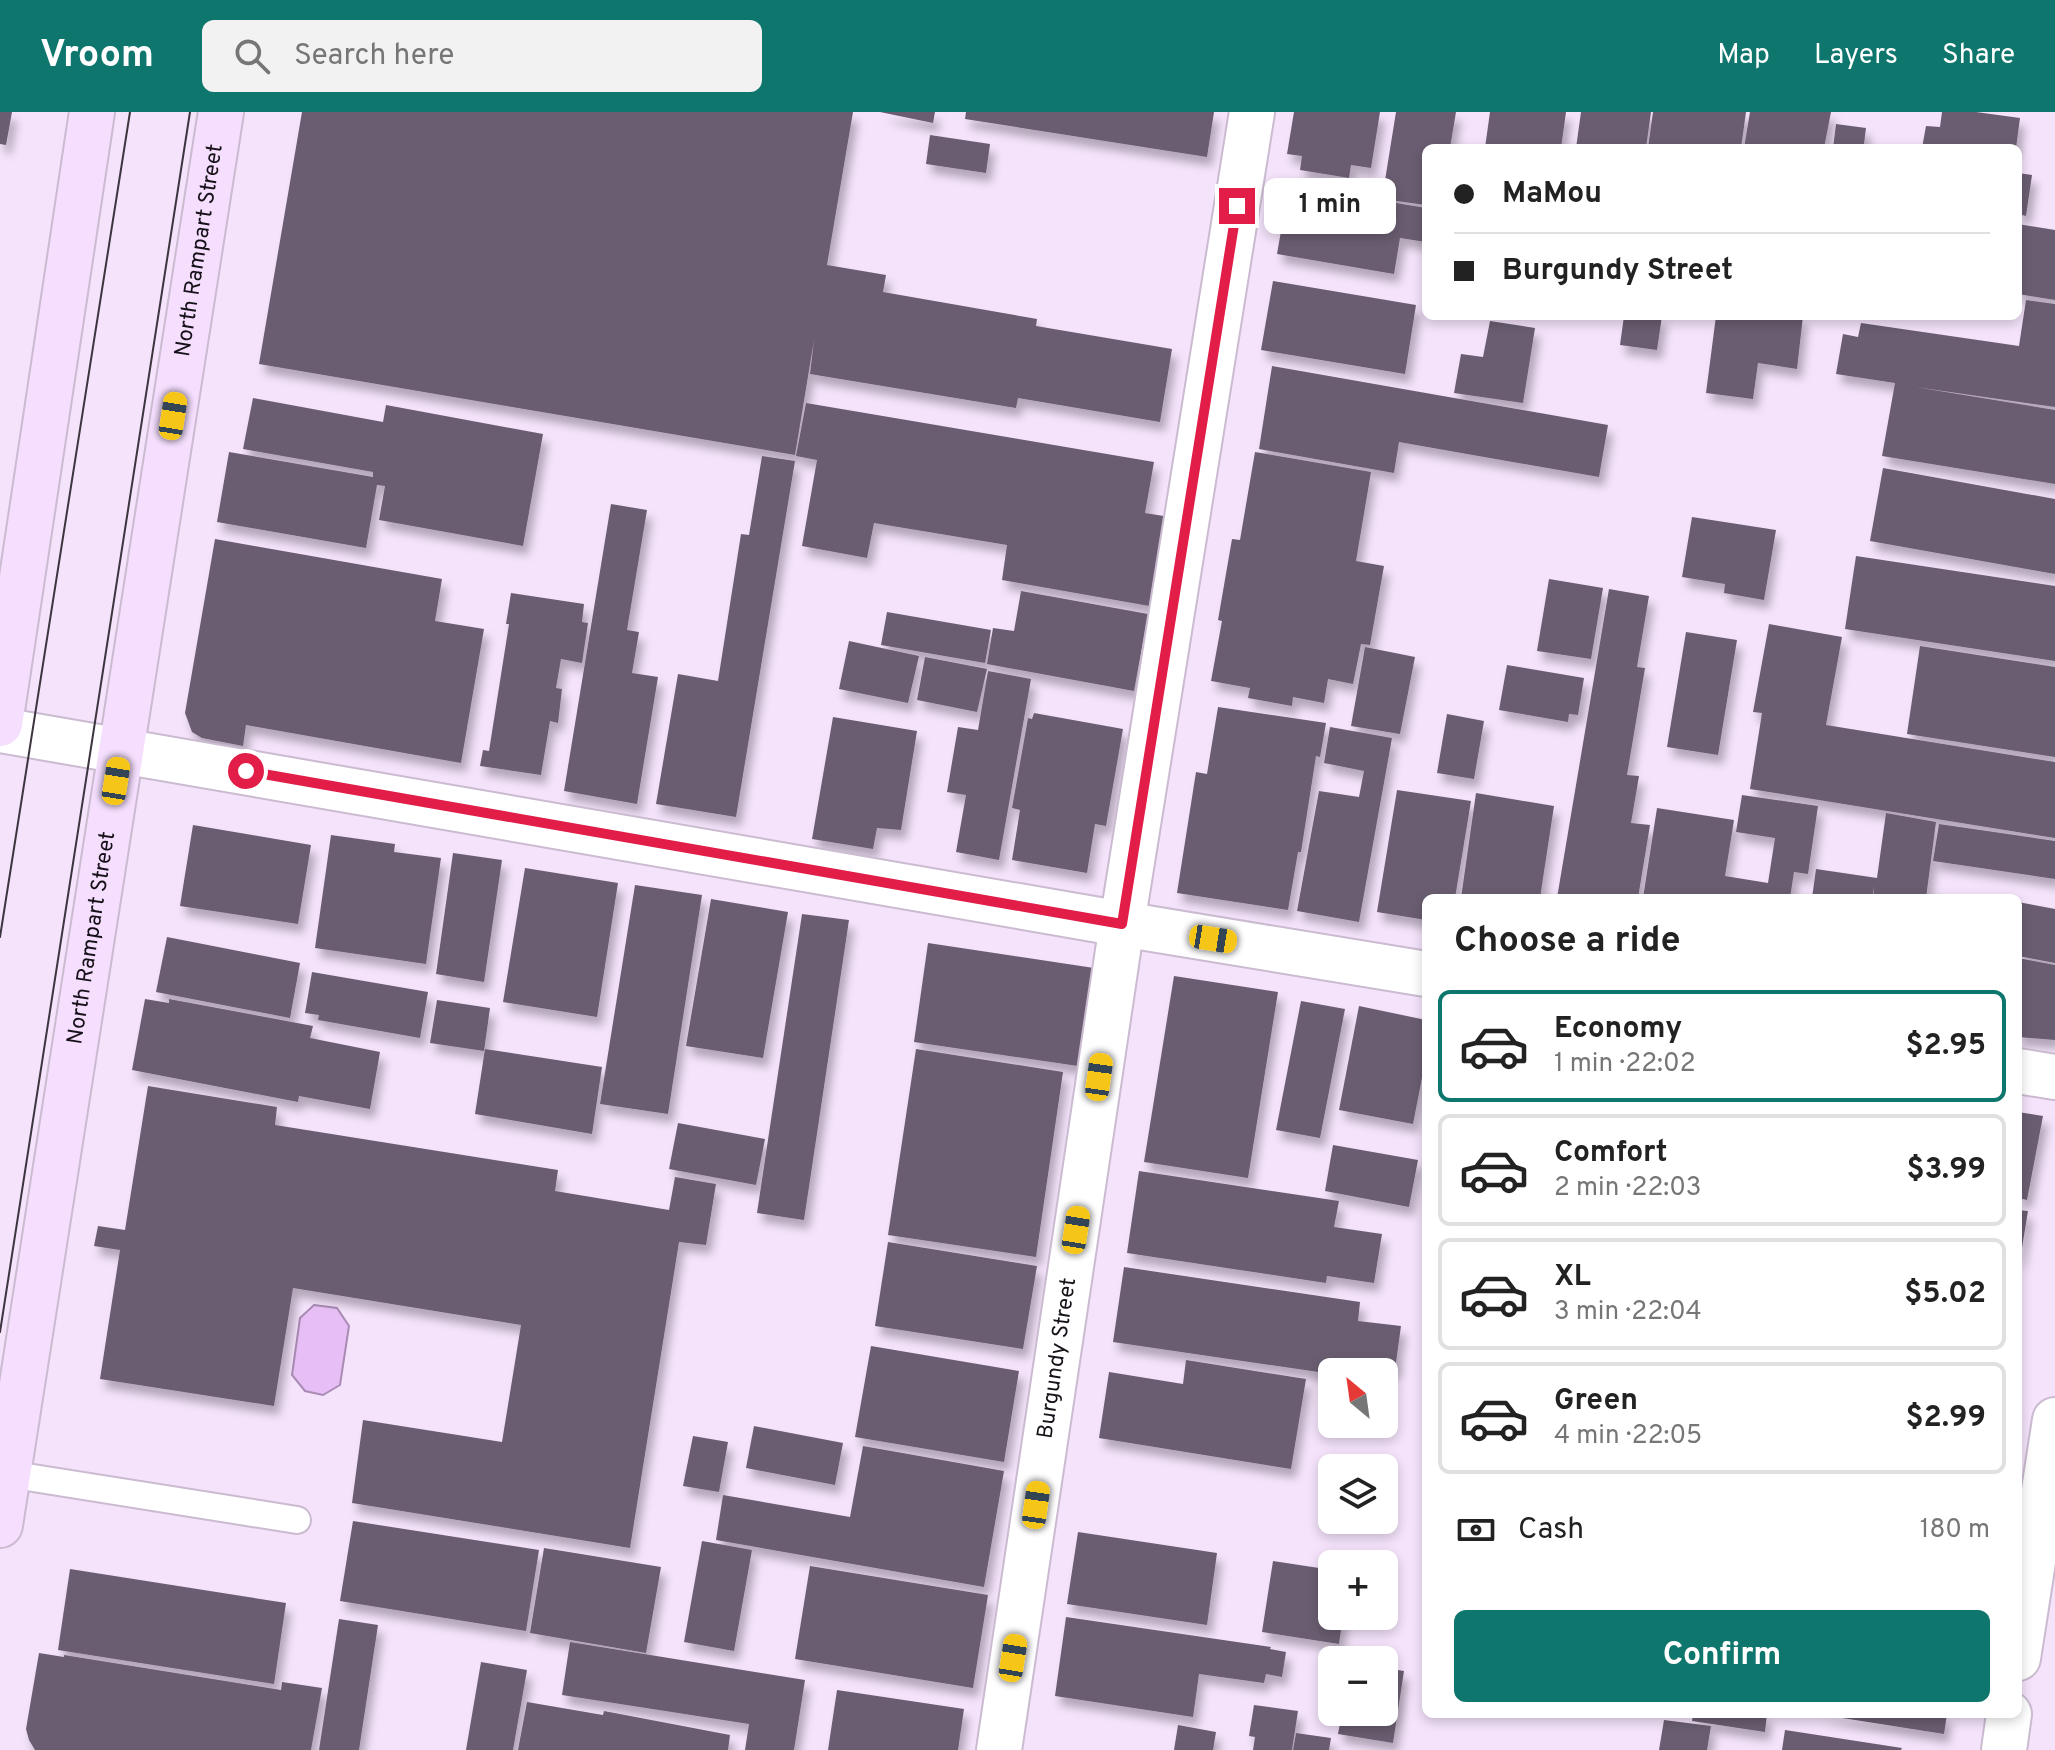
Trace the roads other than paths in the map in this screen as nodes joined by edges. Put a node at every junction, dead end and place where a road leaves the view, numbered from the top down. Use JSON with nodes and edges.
{"nodes":[{"id":1,"x":92,"y":112,"type":"edge"},
{"id":2,"x":221,"y":112,"type":"edge"},
{"id":3,"x":1252,"y":112,"type":"edge"},
{"id":4,"x":12,"y":555,"type":"edge"},
{"id":5,"x":0,"y":727,"type":"edge"},
{"id":6,"x":121,"y":750,"type":"junction"},
{"id":7,"x":1122,"y":924,"type":"junction"},
{"id":8,"x":1422,"y":973,"type":"edge"},
{"id":9,"x":2022,"y":1072,"type":"edge"},
{"id":10,"x":2055,"y":1077,"type":"edge"},
{"id":11,"x":2055,"y":1420,"type":"edge"},
{"id":12,"x":8,"y":1474,"type":"junction"},
{"id":13,"x":297,"y":1520,"type":"dead end"},
{"id":14,"x":0,"y":1525,"type":"edge"},
{"id":15,"x":2022,"y":1632,"type":"edge"},
{"id":16,"x":2008,"y":1718,"type":"edge"},
{"id":17,"x":999,"y":1750,"type":"edge"},
{"id":18,"x":2004,"y":1750,"type":"edge"}],
"edges":[{"from":1,"to":4,"type":"main road"},
{"from":2,"to":6,"type":"main road","name":"North Rampart Street"},
{"from":3,"to":7,"type":"street","name":"Burgundy Street"},
{"from":4,"to":5,"type":"main road"},
{"from":5,"to":6,"type":"street"},
{"from":6,"to":7,"type":"street"},
{"from":6,"to":12,"type":"main road","name":"North Rampart Street"},
{"from":7,"to":8,"type":"street"},
{"from":7,"to":17,"type":"street","name":"Burgundy Street"},
{"from":9,"to":10,"type":"street"},
{"from":11,"to":15,"type":"street"},
{"from":12,"to":13,"type":"lane"},
{"from":12,"to":14,"type":"main road","name":"North Rampart Street"},
{"from":16,"to":18,"type":"street"}]}
